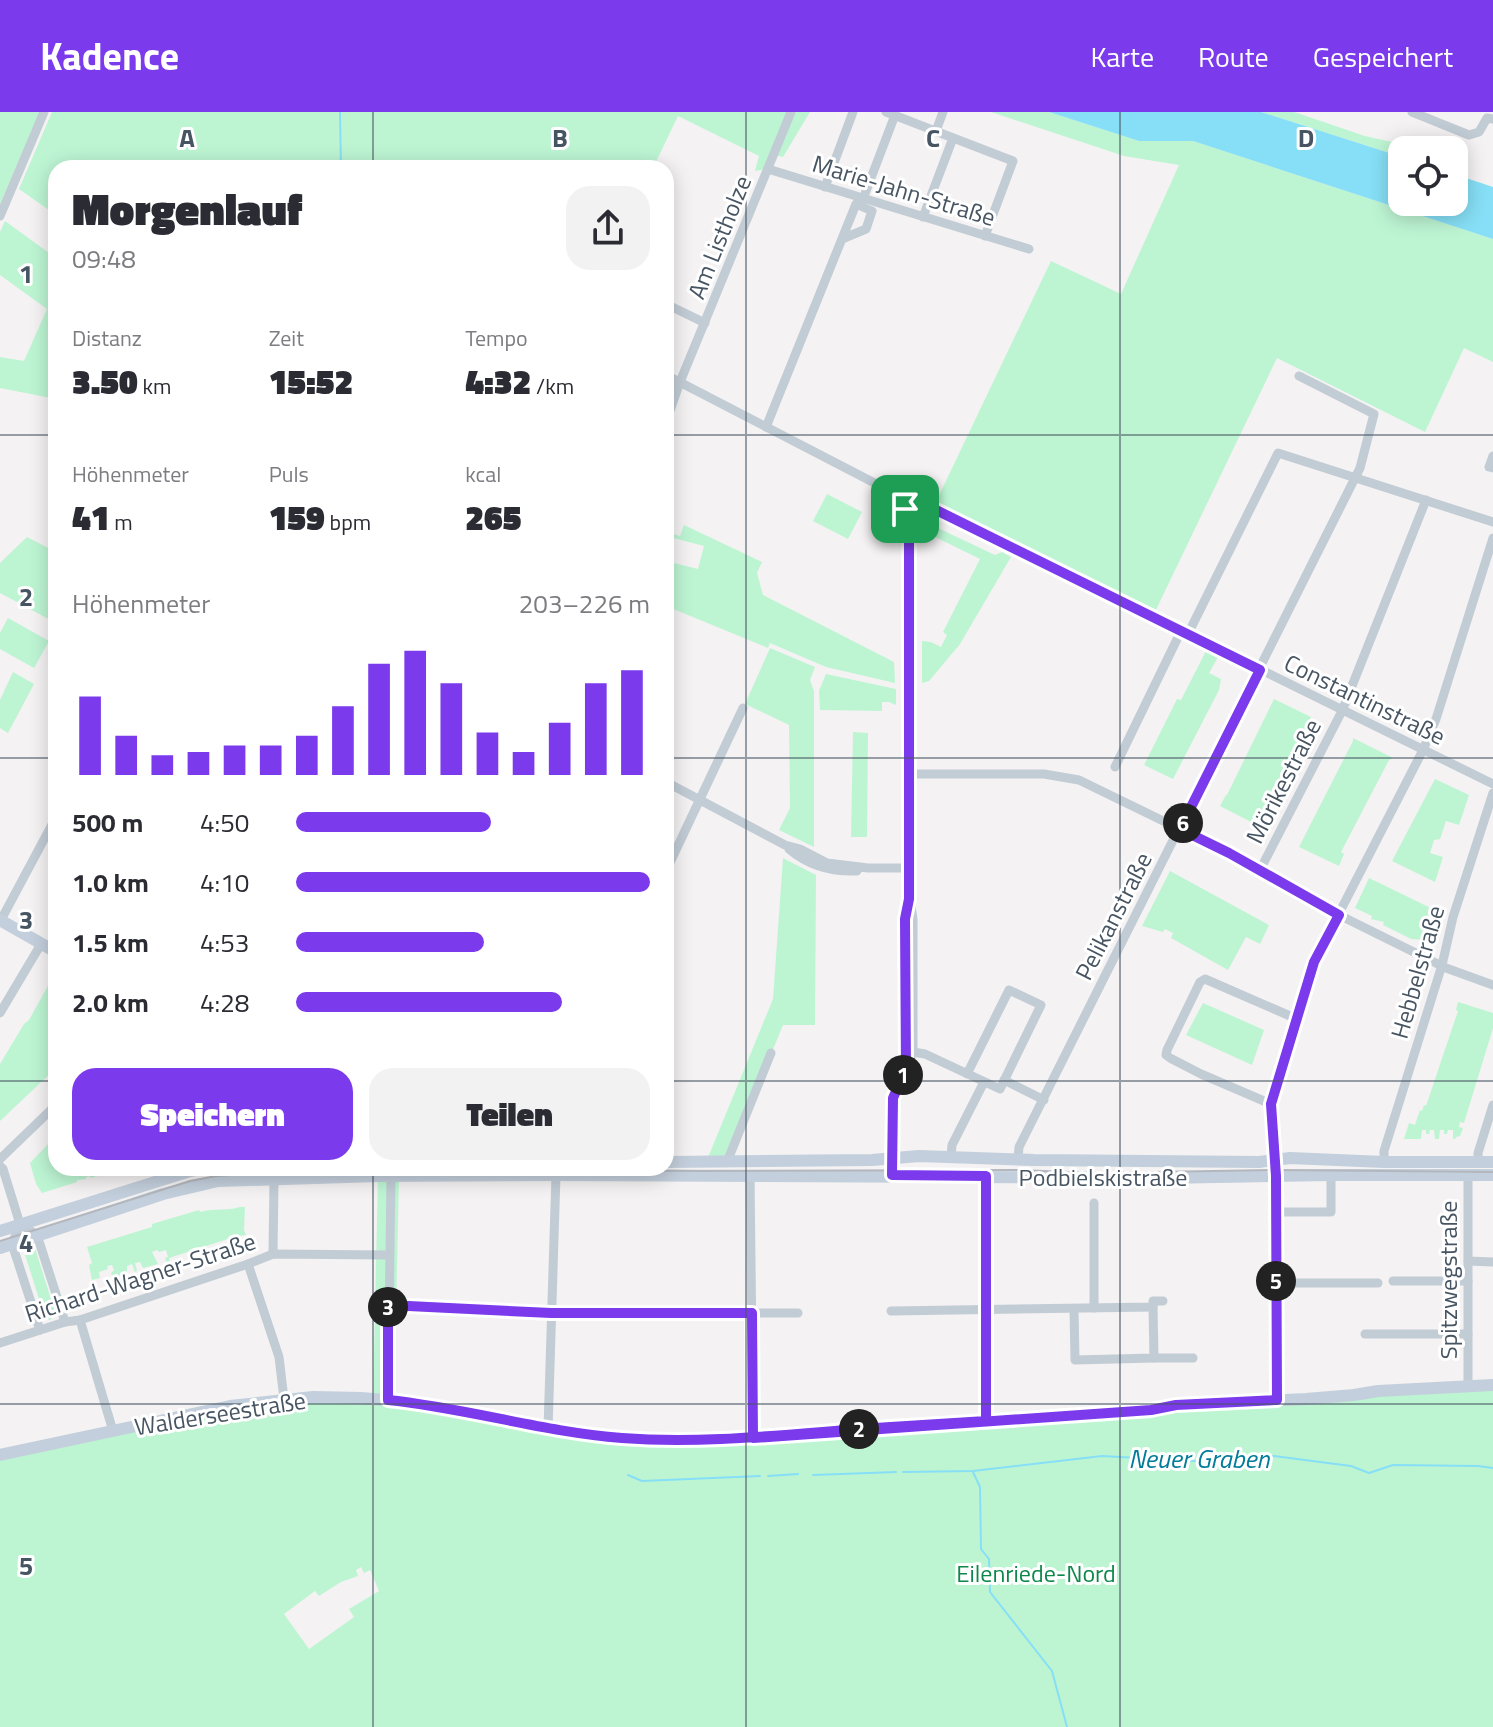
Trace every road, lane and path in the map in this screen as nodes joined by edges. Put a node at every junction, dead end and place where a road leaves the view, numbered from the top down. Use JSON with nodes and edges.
{"nodes":[{"id":1,"x":44,"y":112,"type":"edge"},
{"id":2,"x":791,"y":112,"type":"edge"},
{"id":3,"x":853,"y":112,"type":"edge"},
{"id":4,"x":943,"y":112,"type":"edge"},
{"id":5,"x":1412,"y":112,"type":"edge"},
{"id":6,"x":890,"y":114,"type":"edge"},
{"id":7,"x":1493,"y":119,"type":"edge"},
{"id":8,"x":936,"y":131,"type":"junction"},
{"id":9,"x":953,"y":138,"type":"junction"},
{"id":10,"x":768,"y":169,"type":"junction"},
{"id":11,"x":825,"y":187,"type":"junction"},
{"id":12,"x":863,"y":199,"type":"junction"},
{"id":13,"x":0,"y":216,"type":"edge"},
{"id":14,"x":923,"y":217,"type":"junction"},
{"id":15,"x":985,"y":236,"type":"junction"},
{"id":16,"x":842,"y":239,"type":"dead end"},
{"id":17,"x":1029,"y":249,"type":"dead end"},
{"id":18,"x":674,"y":308,"type":"edge"},
{"id":19,"x":705,"y":323,"type":"junction"},
{"id":20,"x":1299,"y":376,"type":"dead end"},
{"id":21,"x":674,"y":379,"type":"edge"},
{"id":22,"x":680,"y":382,"type":"junction"},
{"id":23,"x":674,"y":399,"type":"edge"},
{"id":24,"x":766,"y":427,"type":"junction"},
{"id":25,"x":1493,"y":456,"type":"edge"},
{"id":26,"x":1493,"y":468,"type":"edge"},
{"id":27,"x":1355,"y":478,"type":"junction"},
{"id":28,"x":1426,"y":500,"type":"junction"},
{"id":29,"x":905,"y":509,"type":"junction"},
{"id":30,"x":1493,"y":522,"type":"edge"},
{"id":31,"x":1493,"y":538,"type":"edge"},
{"id":32,"x":1184,"y":632,"type":"junction"},
{"id":33,"x":1260,"y":670,"type":"junction"},
{"id":34,"x":743,"y":708,"type":"dead end"},
{"id":35,"x":1342,"y":711,"type":"junction"},
{"id":36,"x":1423,"y":750,"type":"junction"},
{"id":37,"x":1115,"y":767,"type":"dead end"},
{"id":38,"x":909,"y":774,"type":"junction"},
{"id":39,"x":1493,"y":784,"type":"edge"},
{"id":40,"x":674,"y":786,"type":"edge"},
{"id":41,"x":1493,"y":793,"type":"edge"},
{"id":42,"x":699,"y":800,"type":"junction"},
{"id":43,"x":1180,"y":829,"type":"junction"},
{"id":44,"x":48,"y":832,"type":"edge"},
{"id":45,"x":674,"y":854,"type":"edge"},
{"id":46,"x":909,"y":868,"type":"junction"},
{"id":47,"x":1260,"y":870,"type":"junction"},
{"id":48,"x":909,"y":899,"type":"junction"},
{"id":49,"x":1339,"y":915,"type":"junction"},
{"id":50,"x":0,"y":920,"type":"edge"},
{"id":51,"x":41,"y":944,"type":"junction"},
{"id":52,"x":48,"y":948,"type":"edge"},
{"id":53,"x":1442,"y":965,"type":"junction"},
{"id":54,"x":1493,"y":985,"type":"edge"},
{"id":55,"x":0,"y":1013,"type":"edge"},
{"id":56,"x":1297,"y":1019,"type":"junction"},
{"id":57,"x":913,"y":1052,"type":"junction"},
{"id":58,"x":771,"y":1053,"type":"dead end"},
{"id":59,"x":906,"y":1069,"type":"junction"},
{"id":60,"x":967,"y":1074,"type":"junction"},
{"id":61,"x":1004,"y":1080,"type":"junction"},
{"id":62,"x":984,"y":1082,"type":"junction"},
{"id":63,"x":1044,"y":1100,"type":"junction"},
{"id":64,"x":1271,"y":1104,"type":"junction"},
{"id":65,"x":1493,"y":1105,"type":"edge"},
{"id":66,"x":48,"y":1113,"type":"edge"},
{"id":67,"x":892,"y":1158,"type":"junction"},
{"id":68,"x":951,"y":1158,"type":"junction"},
{"id":69,"x":0,"y":1159,"type":"edge"},
{"id":70,"x":1018,"y":1159,"type":"junction"},
{"id":71,"x":1274,"y":1160,"type":"junction"},
{"id":72,"x":674,"y":1162,"type":"edge"},
{"id":73,"x":727,"y":1162,"type":"junction"},
{"id":74,"x":1384,"y":1162,"type":"junction"},
{"id":75,"x":1478,"y":1162,"type":"junction"},
{"id":76,"x":1493,"y":1162,"type":"edge"},
{"id":77,"x":0,"y":1166,"type":"edge"},
{"id":78,"x":674,"y":1175,"type":"edge"},
{"id":79,"x":750,"y":1175,"type":"junction"},
{"id":80,"x":892,"y":1175,"type":"junction"},
{"id":81,"x":1331,"y":1175,"type":"junction"},
{"id":82,"x":1468,"y":1175,"type":"junction"},
{"id":83,"x":1493,"y":1175,"type":"edge"},
{"id":84,"x":152,"y":1176,"type":"edge"},
{"id":85,"x":293,"y":1176,"type":"edge"},
{"id":86,"x":391,"y":1176,"type":"edge"},
{"id":87,"x":556,"y":1176,"type":"edge"},
{"id":88,"x":986,"y":1176,"type":"junction"},
{"id":89,"x":1276,"y":1176,"type":"junction"},
{"id":90,"x":1017,"y":1177,"type":"junction"},
{"id":91,"x":274,"y":1180,"type":"junction"},
{"id":92,"x":1094,"y":1203,"type":"dead end"},
{"id":93,"x":1276,"y":1212,"type":"junction"},
{"id":94,"x":20,"y":1224,"type":"junction"},
{"id":95,"x":0,"y":1231,"type":"edge"},
{"id":96,"x":37,"y":1235,"type":"junction"},
{"id":97,"x":6,"y":1246,"type":"edge"},
{"id":98,"x":273,"y":1254,"type":"junction"},
{"id":99,"x":389,"y":1255,"type":"junction"},
{"id":100,"x":1468,"y":1261,"type":"junction"},
{"id":101,"x":1493,"y":1262,"type":"edge"},
{"id":102,"x":248,"y":1264,"type":"junction"},
{"id":103,"x":1393,"y":1281,"type":"dead end"},
{"id":104,"x":1468,"y":1281,"type":"junction"},
{"id":105,"x":1276,"y":1283,"type":"junction"},
{"id":106,"x":1378,"y":1283,"type":"dead end"},
{"id":107,"x":1163,"y":1301,"type":"dead end"},
{"id":108,"x":388,"y":1305,"type":"junction"},
{"id":109,"x":1153,"y":1307,"type":"junction"},
{"id":110,"x":1094,"y":1308,"type":"junction"},
{"id":111,"x":1074,"y":1309,"type":"junction"},
{"id":112,"x":987,"y":1310,"type":"junction"},
{"id":113,"x":891,"y":1311,"type":"dead end"},
{"id":114,"x":551,"y":1313,"type":"junction"},
{"id":115,"x":752,"y":1313,"type":"junction"},
{"id":116,"x":798,"y":1313,"type":"dead end"},
{"id":117,"x":80,"y":1320,"type":"junction"},
{"id":118,"x":65,"y":1322,"type":"junction"},
{"id":119,"x":40,"y":1330,"type":"junction"},
{"id":120,"x":1365,"y":1334,"type":"dead end"},
{"id":121,"x":1468,"y":1334,"type":"junction"},
{"id":122,"x":0,"y":1343,"type":"edge"},
{"id":123,"x":1154,"y":1358,"type":"junction"},
{"id":124,"x":1193,"y":1358,"type":"dead end"},
{"id":125,"x":1468,"y":1385,"type":"junction"},
{"id":126,"x":1493,"y":1385,"type":"edge"},
{"id":127,"x":284,"y":1399,"type":"junction"},
{"id":128,"x":388,"y":1400,"type":"junction"},
{"id":129,"x":1277,"y":1400,"type":"junction"},
{"id":130,"x":986,"y":1421,"type":"junction"},
{"id":131,"x":548,"y":1429,"type":"junction"},
{"id":132,"x":113,"y":1431,"type":"junction"},
{"id":133,"x":753,"y":1438,"type":"junction"},
{"id":134,"x":0,"y":1455,"type":"edge"}],
"edges":[{"from":1,"to":13,"type":"street"},
{"from":2,"to":10,"type":"street","name":"Am Listholze"},
{"from":3,"to":11,"type":"street"},
{"from":4,"to":8,"type":"street"},
{"from":5,"to":7,"type":"street"},
{"from":6,"to":8,"type":"street"},
{"from":6,"to":12,"type":"street"},
{"from":8,"to":9,"type":"street"},
{"from":9,"to":14,"type":"street"},
{"from":9,"to":15,"type":"street"},
{"from":10,"to":11,"type":"street","name":"Marie-Jahn-Straße"},
{"from":10,"to":19,"type":"street","name":"Am Listholze"},
{"from":11,"to":12,"type":"street","name":"Marie-Jahn-Straße"},
{"from":12,"to":14,"type":"street","name":"Marie-Jahn-Straße"},
{"from":14,"to":15,"type":"street","name":"Marie-Jahn-Straße"},
{"from":15,"to":17,"type":"street","name":"Marie-Jahn-Straße"},
{"from":16,"to":24,"type":"street"},
{"from":18,"to":19,"type":"street"},
{"from":19,"to":22,"type":"street","name":"Am Listholze"},
{"from":20,"to":27,"type":"street","name":"Pelikanstraße"},
{"from":21,"to":22,"type":"street"},
{"from":22,"to":23,"type":"street","name":"Am Listholze"},
{"from":22,"to":24,"type":"street"},
{"from":24,"to":29,"type":"street"},
{"from":25,"to":26,"type":"street"},
{"from":27,"to":28,"type":"street"},
{"from":27,"to":32,"type":"street"},
{"from":27,"to":33,"type":"street","name":"Pelikanstraße"},
{"from":28,"to":30,"type":"street"},
{"from":28,"to":35,"type":"street","name":"Mörikestraße"},
{"from":29,"to":32,"type":"street","name":"Constantinstraße"},
{"from":29,"to":38,"type":"street"},
{"from":31,"to":36,"type":"street"},
{"from":32,"to":33,"type":"street","name":"Constantinstraße"},
{"from":32,"to":37,"type":"street"},
{"from":33,"to":35,"type":"street","name":"Constantinstraße"},
{"from":33,"to":43,"type":"street","name":"Pelikanstraße"},
{"from":34,"to":42,"type":"street"},
{"from":35,"to":36,"type":"street","name":"Constantinstraße"},
{"from":35,"to":47,"type":"street","name":"Mörikestraße"},
{"from":36,"to":39,"type":"street","name":"Constantinstraße"},
{"from":36,"to":49,"type":"street"},
{"from":38,"to":43,"type":"street"},
{"from":38,"to":46,"type":"street"},
{"from":40,"to":42,"type":"street"},
{"from":41,"to":53,"type":"street","name":"Hebbelstraße"},
{"from":42,"to":45,"type":"street"},
{"from":42,"to":46,"type":"street"},
{"from":43,"to":47,"type":"street"},
{"from":43,"to":63,"type":"street","name":"Pelikanstraße"},
{"from":44,"to":50,"type":"street"},
{"from":46,"to":48,"type":"street"},
{"from":47,"to":49,"type":"street"},
{"from":48,"to":57,"type":"street"},
{"from":48,"to":59,"type":"street"},
{"from":49,"to":53,"type":"street"},
{"from":49,"to":56,"type":"street"},
{"from":50,"to":51,"type":"main road"},
{"from":51,"to":52,"type":"main road"},
{"from":51,"to":55,"type":"street"},
{"from":53,"to":54,"type":"street"},
{"from":53,"to":74,"type":"street","name":"Hebbelstraße"},
{"from":56,"to":64,"type":"street"},
{"from":56,"to":64,"type":"street"},
{"from":57,"to":59,"type":"street"},
{"from":57,"to":60,"type":"street"},
{"from":58,"to":73,"type":"street"},
{"from":59,"to":67,"type":"street"},
{"from":60,"to":61,"type":"street"},
{"from":60,"to":62,"type":"street"},
{"from":61,"to":62,"type":"street"},
{"from":61,"to":63,"type":"street"},
{"from":62,"to":68,"type":"street"},
{"from":63,"to":70,"type":"street","name":"Pelikanstraße"},
{"from":64,"to":71,"type":"street"},
{"from":65,"to":75,"type":"street"},
{"from":66,"to":69,"type":"street"},
{"from":67,"to":68,"type":"main road","name":"Podbielskistraße"},
{"from":67,"to":73,"type":"main road","name":"Podbielskistraße"},
{"from":67,"to":80,"type":"main road"},
{"from":68,"to":70,"type":"main road","name":"Podbielskistraße"},
{"from":70,"to":71,"type":"main road","name":"Podbielskistraße"},
{"from":70,"to":90,"type":"main road"},
{"from":71,"to":74,"type":"main road","name":"Podbielskistraße"},
{"from":71,"to":89,"type":"street"},
{"from":72,"to":73,"type":"main road","name":"Podbielskistraße"},
{"from":74,"to":75,"type":"main road","name":"Podbielskistraße"},
{"from":75,"to":76,"type":"main road","name":"Podbielskistraße"},
{"from":77,"to":94,"type":"street"},
{"from":78,"to":79,"type":"main road","name":"Podbielskistraße"},
{"from":79,"to":80,"type":"main road","name":"Podbielskistraße"},
{"from":79,"to":115,"type":"street"},
{"from":80,"to":88,"type":"main road","name":"Podbielskistraße"},
{"from":81,"to":82,"type":"main road","name":"Podbielskistraße"},
{"from":81,"to":89,"type":"main road","name":"Podbielskistraße"},
{"from":81,"to":93,"type":"street"},
{"from":82,"to":83,"type":"main road","name":"Podbielskistraße"},
{"from":82,"to":100,"type":"street","name":"Spitzwegstraße"},
{"from":84,"to":94,"type":"main road"},
{"from":85,"to":91,"type":"main road","name":"Podbielskistraße"},
{"from":86,"to":99,"type":"street"},
{"from":87,"to":114,"type":"street"},
{"from":88,"to":90,"type":"main road","name":"Podbielskistraße"},
{"from":88,"to":112,"type":"street"},
{"from":89,"to":90,"type":"main road","name":"Podbielskistraße"},
{"from":89,"to":93,"type":"street"},
{"from":91,"to":96,"type":"main road","name":"Podbielskistraße"},
{"from":91,"to":98,"type":"street"},
{"from":92,"to":110,"type":"street"},
{"from":93,"to":105,"type":"street"},
{"from":94,"to":95,"type":"main road"},
{"from":94,"to":96,"type":"street"},
{"from":94,"to":97,"type":"street"},
{"from":96,"to":97,"type":"main road","name":"Podbielskistraße"},
{"from":96,"to":118,"type":"street"},
{"from":97,"to":119,"type":"street"},
{"from":98,"to":99,"type":"street","name":"Richard-Wagner-Straße"},
{"from":98,"to":102,"type":"street","name":"Richard-Wagner-Straße"},
{"from":99,"to":108,"type":"street"},
{"from":100,"to":101,"type":"street"},
{"from":100,"to":104,"type":"street","name":"Spitzwegstraße"},
{"from":102,"to":117,"type":"street","name":"Richard-Wagner-Straße"},
{"from":102,"to":127,"type":"street"},
{"from":103,"to":104,"type":"street"},
{"from":104,"to":121,"type":"street","name":"Spitzwegstraße"},
{"from":105,"to":106,"type":"street"},
{"from":105,"to":129,"type":"street"},
{"from":107,"to":109,"type":"street"},
{"from":108,"to":114,"type":"street"},
{"from":108,"to":128,"type":"street"},
{"from":109,"to":110,"type":"street"},
{"from":109,"to":123,"type":"street"},
{"from":110,"to":111,"type":"street"},
{"from":111,"to":112,"type":"street"},
{"from":111,"to":123,"type":"street"},
{"from":112,"to":113,"type":"street"},
{"from":112,"to":130,"type":"street"},
{"from":114,"to":115,"type":"street"},
{"from":114,"to":131,"type":"street"},
{"from":115,"to":116,"type":"street"},
{"from":115,"to":133,"type":"street"},
{"from":117,"to":118,"type":"street","name":"Richard-Wagner-Straße"},
{"from":117,"to":132,"type":"street"},
{"from":118,"to":119,"type":"street","name":"Richard-Wagner-Straße"},
{"from":119,"to":122,"type":"street","name":"Richard-Wagner-Straße"},
{"from":120,"to":121,"type":"street"},
{"from":121,"to":125,"type":"street","name":"Spitzwegstraße"},
{"from":123,"to":124,"type":"street"},
{"from":125,"to":126,"type":"main road","name":"Walderseestraße"},
{"from":125,"to":129,"type":"main road","name":"Walderseestraße"},
{"from":127,"to":128,"type":"main road","name":"Walderseestraße"},
{"from":127,"to":132,"type":"main road","name":"Walderseestraße"},
{"from":128,"to":131,"type":"main road","name":"Walderseestraße"},
{"from":129,"to":130,"type":"main road","name":"Walderseestraße"},
{"from":130,"to":133,"type":"main road","name":"Walderseestraße"},
{"from":131,"to":133,"type":"main road","name":"Walderseestraße"},
{"from":132,"to":134,"type":"main road","name":"Walderseestraße"}]}
